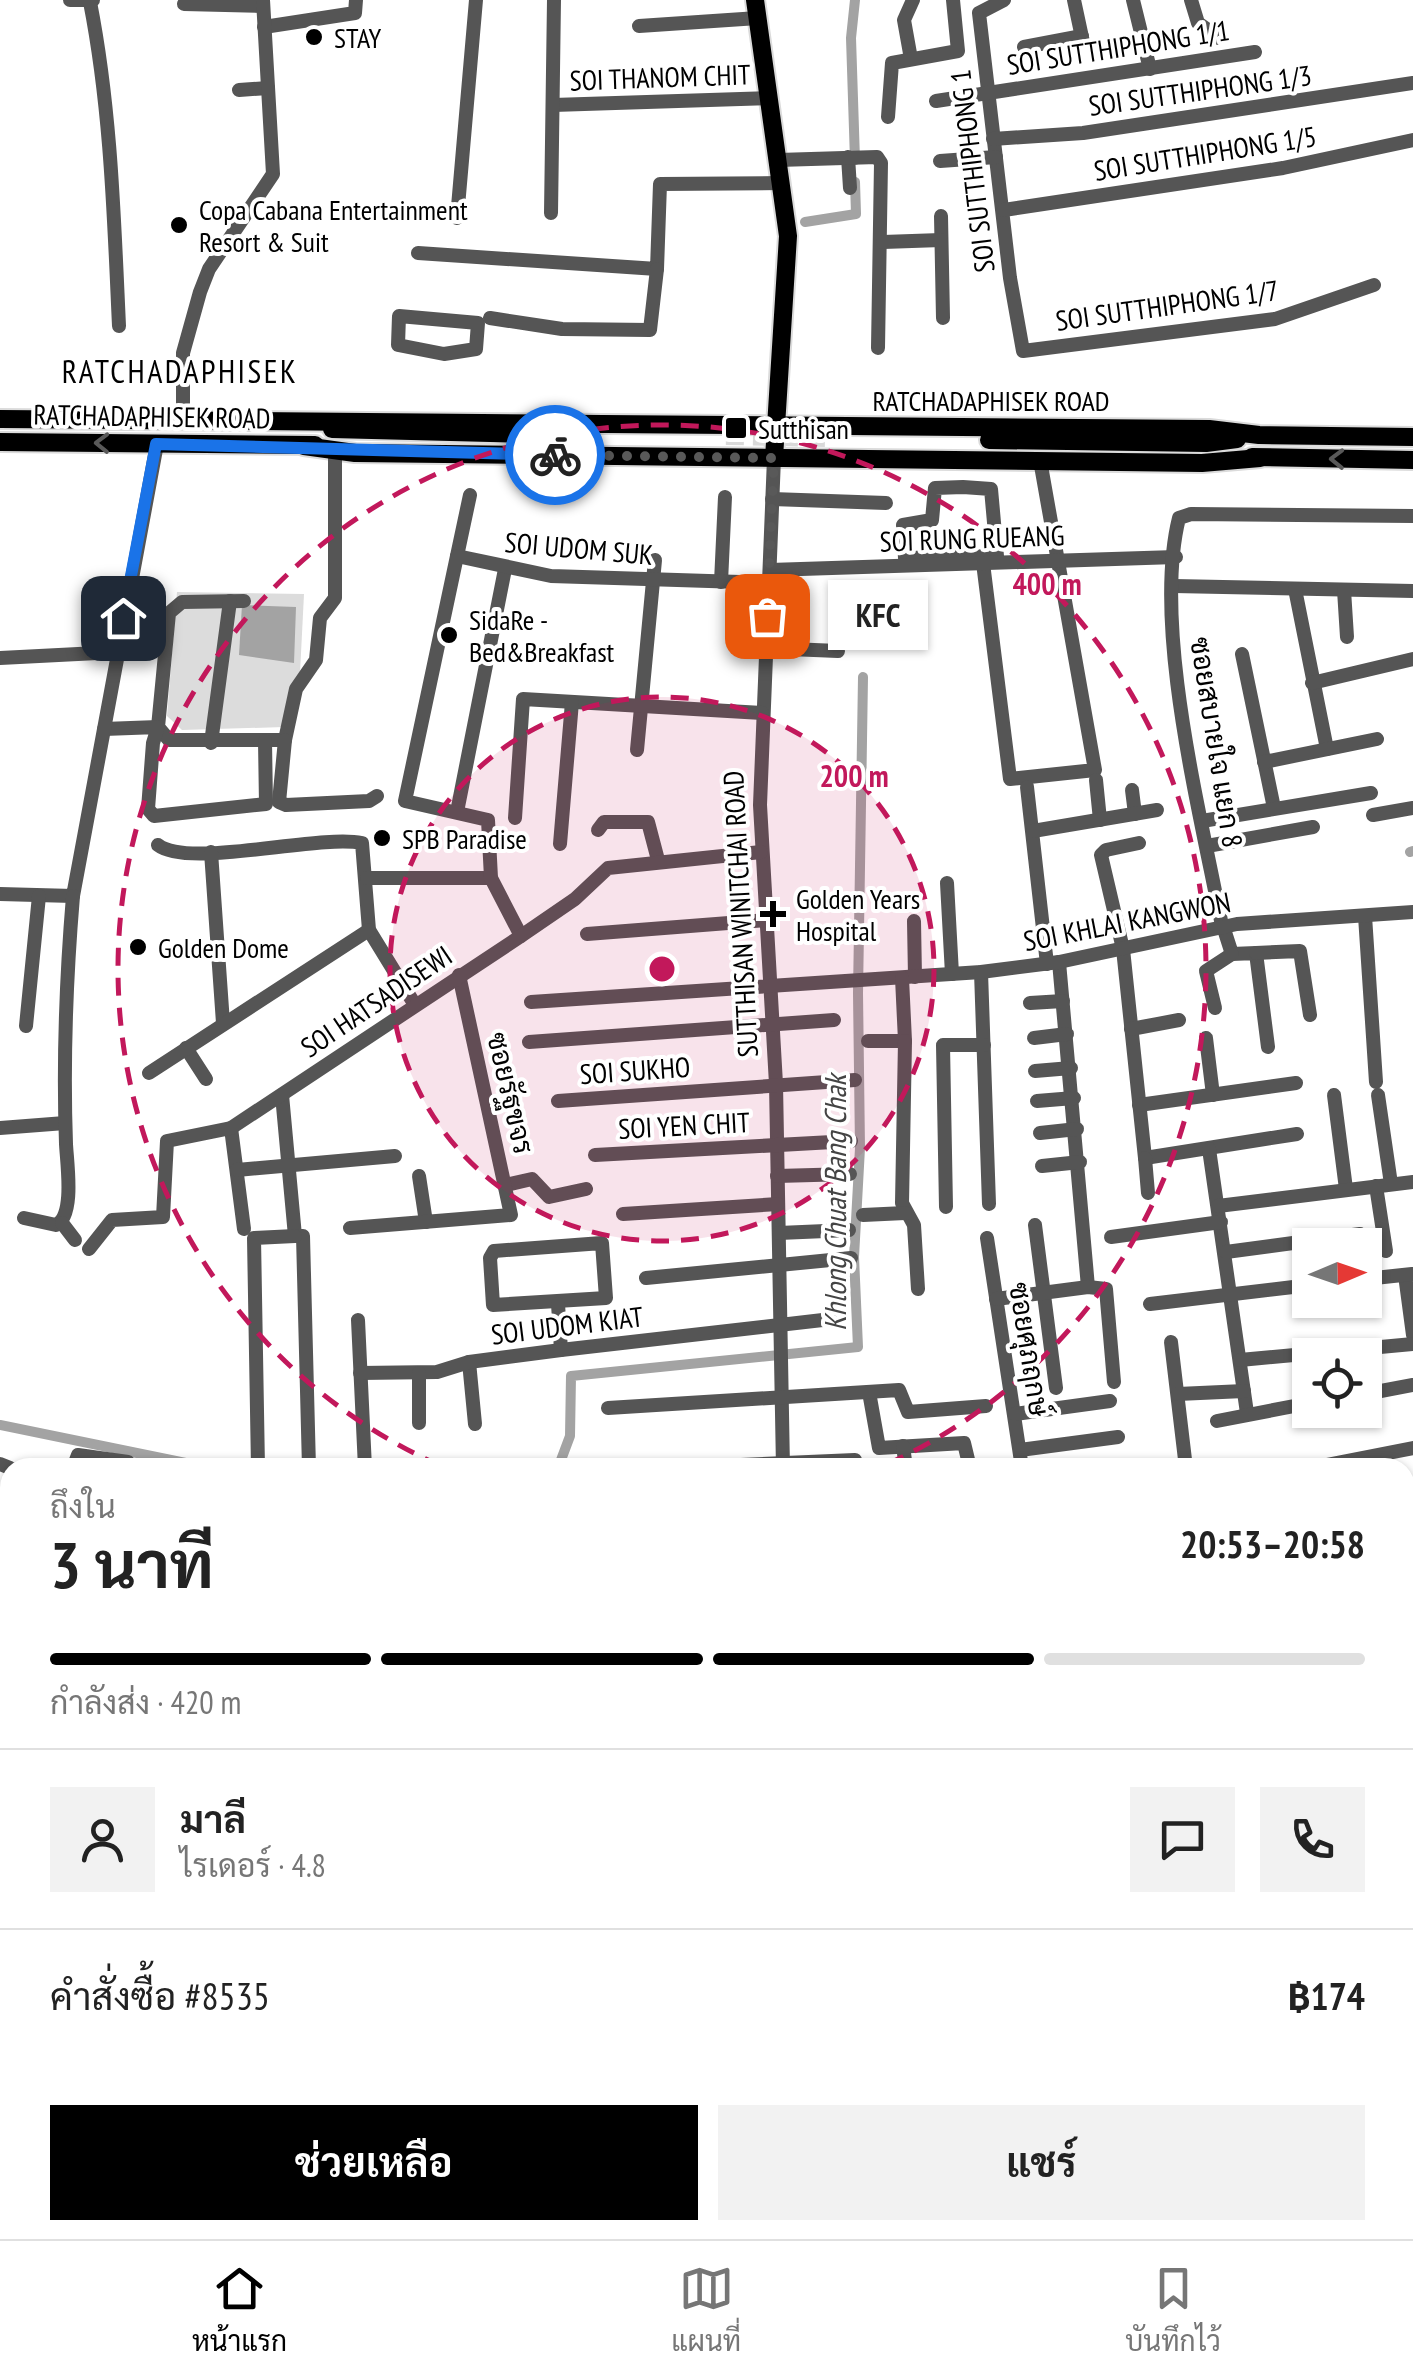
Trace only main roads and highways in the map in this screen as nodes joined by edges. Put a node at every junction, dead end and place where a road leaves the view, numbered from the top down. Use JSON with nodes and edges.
{"nodes":[{"id":1,"x":756,"y":9,"type":"edge"},
{"id":2,"x":0,"y":419,"type":"edge"},
{"id":3,"x":776,"y":425,"type":"junction"},
{"id":4,"x":1413,"y":437,"type":"edge"},
{"id":5,"x":0,"y":442,"type":"edge"},
{"id":6,"x":726,"y":442,"type":"junction"},
{"id":7,"x":826,"y":443,"type":"junction"},
{"id":8,"x":304,"y":446,"type":"junction"},
{"id":9,"x":774,"y":458,"type":"junction"},
{"id":10,"x":1260,"y":458,"type":"junction"},
{"id":11,"x":1413,"y":460,"type":"edge"}],
"edges":[{"from":1,"to":3,"type":"main road","name":"SUTTHISAN WINITCHAI ROAD"},
{"from":2,"to":6,"type":"main road","name":"RATCHADAPHISEK ROAD"},
{"from":3,"to":6,"type":"main road","name":"RATCHADAPHISEK ROAD"},
{"from":3,"to":7,"type":"main road","name":"RATCHADAPHISEK ROAD"},
{"from":3,"to":9,"type":"main road","name":"SUTTHISAN WINITCHAI ROAD"},
{"from":4,"to":7,"type":"main road","name":"RATCHADAPHISEK ROAD"},
{"from":8,"to":5,"type":"main road","name":"RATCHADAPHISEK ROAD","one_way":true},
{"from":6,"to":8,"type":"main road","name":"RATCHADAPHISEK ROAD"},
{"from":6,"to":8,"type":"main road","name":"RATCHADAPHISEK ROAD"},
{"from":6,"to":9,"type":"main road","name":"RATCHADAPHISEK ROAD"},
{"from":7,"to":9,"type":"main road","name":"RATCHADAPHISEK ROAD"},
{"from":7,"to":10,"type":"main road","name":"RATCHADAPHISEK ROAD"},
{"from":7,"to":10,"type":"main road","name":"RATCHADAPHISEK ROAD"},
{"from":11,"to":10,"type":"main road","name":"RATCHADAPHISEK ROAD","one_way":true}]}
